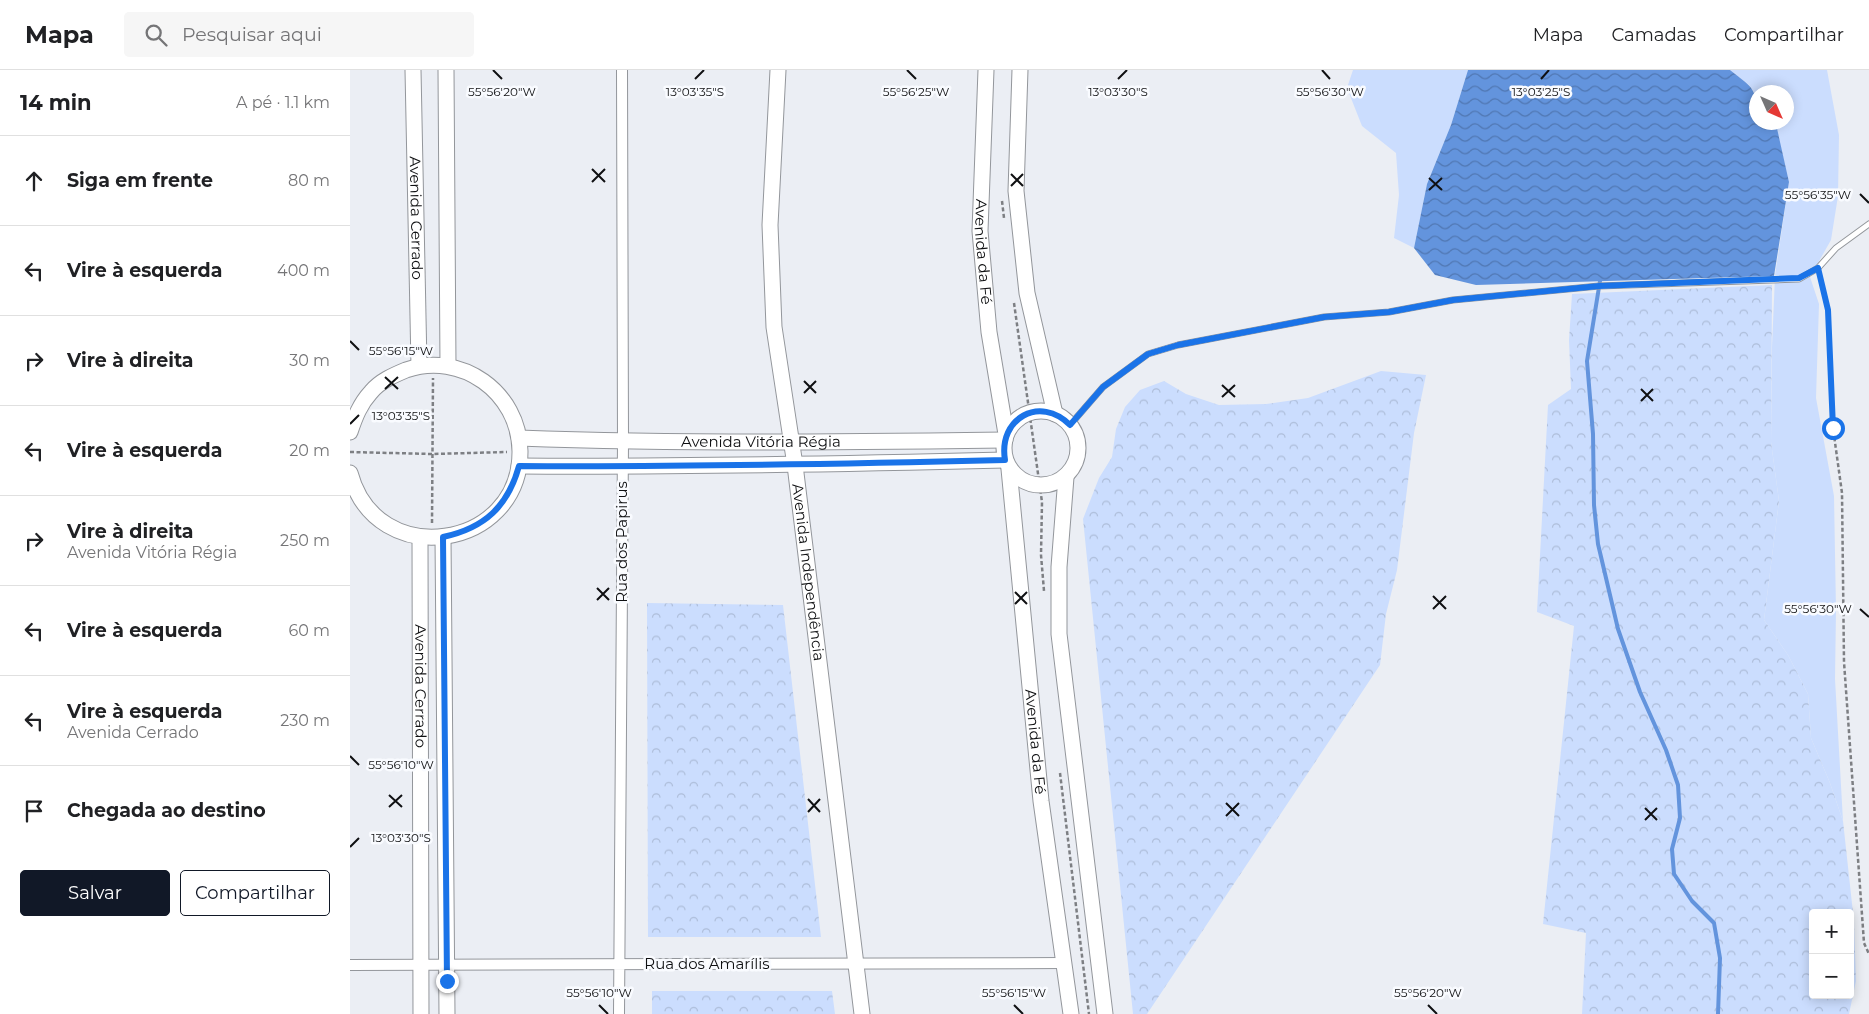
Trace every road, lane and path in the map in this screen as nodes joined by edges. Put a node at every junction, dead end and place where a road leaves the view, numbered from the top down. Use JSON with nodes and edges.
{"nodes":[{"id":1,"x":413,"y":70,"type":"edge"},
{"id":2,"x":446,"y":70,"type":"edge"},
{"id":3,"x":622,"y":70,"type":"edge"},
{"id":4,"x":778,"y":70,"type":"edge"},
{"id":5,"x":986,"y":70,"type":"edge"},
{"id":6,"x":1020,"y":70,"type":"edge"},
{"id":7,"x":1002,"y":194,"type":"dead end"},
{"id":8,"x":1004,"y":223,"type":"dead end"},
{"id":9,"x":1869,"y":224,"type":"edge"},
{"id":10,"x":1818,"y":268,"type":"junction"},
{"id":11,"x":1014,"y":301,"type":"dead end"},
{"id":12,"x":419,"y":366,"type":"junction"},
{"id":13,"x":448,"y":366,"type":"junction"},
{"id":14,"x":1029,"y":413,"type":"junction"},
{"id":15,"x":1056,"y":414,"type":"junction"},
{"id":16,"x":1070,"y":425,"type":"junction"},
{"id":17,"x":350,"y":432,"type":"edge"},
{"id":18,"x":1006,"y":437,"type":"junction"},
{"id":19,"x":519,"y":438,"type":"junction"},
{"id":20,"x":623,"y":442,"type":"junction"},
{"id":21,"x":790,"y":442,"type":"junction"},
{"id":22,"x":1007,"y":464,"type":"junction"},
{"id":23,"x":795,"y":465,"type":"junction"},
{"id":24,"x":519,"y":466,"type":"junction"},
{"id":25,"x":623,"y":467,"type":"junction"},
{"id":26,"x":350,"y":473,"type":"edge"},
{"id":27,"x":1066,"y":477,"type":"junction"},
{"id":28,"x":1040,"y":486,"type":"junction"},
{"id":29,"x":420,"y":537,"type":"junction"},
{"id":30,"x":443,"y":537,"type":"junction"},
{"id":31,"x":1044,"y":592,"type":"dead end"},
{"id":32,"x":1060,"y":770,"type":"dead end"},
{"id":33,"x":1869,"y":954,"type":"edge"},
{"id":34,"x":1064,"y":963,"type":"junction"},
{"id":35,"x":619,"y":964,"type":"junction"},
{"id":36,"x":856,"y":964,"type":"junction"},
{"id":37,"x":350,"y":965,"type":"edge"},
{"id":38,"x":422,"y":965,"type":"junction"},
{"id":39,"x":447,"y":965,"type":"junction"},
{"id":40,"x":422,"y":1014,"type":"edge"},
{"id":41,"x":447,"y":1014,"type":"edge"},
{"id":42,"x":619,"y":1014,"type":"edge"},
{"id":43,"x":862,"y":1014,"type":"edge"},
{"id":44,"x":1071,"y":1014,"type":"edge"},
{"id":45,"x":1089,"y":1014,"type":"edge"},
{"id":46,"x":1105,"y":1014,"type":"edge"}],
"edges":[{"from":1,"to":12,"type":"street","name":"Avenida Cerrado"},
{"from":2,"to":13,"type":"street","name":"Avenida Cerrado"},
{"from":3,"to":20,"type":"street","name":"Rua dos Papirus"},
{"from":4,"to":21,"type":"street","name":"Avenida Independência"},
{"from":5,"to":18,"type":"street","name":"Avenida da Fé"},
{"from":6,"to":15,"type":"street"},
{"from":7,"to":8,"type":"path"},
{"from":9,"to":10,"type":"lane"},
{"from":10,"to":16,"type":"lane"},
{"from":10,"to":33,"type":"path"},
{"from":11,"to":14,"type":"path"},
{"from":12,"to":13,"type":"street"},
{"from":12,"to":17,"type":"street"},
{"from":13,"to":19,"type":"street"},
{"from":14,"to":15,"type":"street"},
{"from":14,"to":18,"type":"street"},
{"from":14,"to":28,"type":"path"},
{"from":15,"to":16,"type":"street"},
{"from":16,"to":27,"type":"street"},
{"from":18,"to":21,"type":"street","name":"Avenida Vitória Régia"},
{"from":18,"to":22,"type":"street","name":"Avenida da Fé"},
{"from":19,"to":20,"type":"street","name":"Avenida Vitória Régia"},
{"from":19,"to":24,"type":"street"},
{"from":20,"to":21,"type":"street","name":"Avenida Vitória Régia"},
{"from":20,"to":25,"type":"street","name":"Rua dos Papirus"},
{"from":21,"to":23,"type":"street","name":"Avenida Independência"},
{"from":22,"to":23,"type":"street","name":"Avenida Vitória Régia"},
{"from":22,"to":28,"type":"street"},
{"from":22,"to":34,"type":"street","name":"Avenida da Fé"},
{"from":23,"to":25,"type":"street","name":"Avenida Vitória Régia"},
{"from":23,"to":36,"type":"street","name":"Avenida Independência"},
{"from":24,"to":25,"type":"street","name":"Avenida Vitória Régia"},
{"from":24,"to":30,"type":"street"},
{"from":25,"to":35,"type":"street","name":"Rua dos Papirus"},
{"from":26,"to":29,"type":"street"},
{"from":27,"to":28,"type":"street"},
{"from":27,"to":46,"type":"street"},
{"from":28,"to":31,"type":"path"},
{"from":29,"to":30,"type":"street"},
{"from":29,"to":38,"type":"street","name":"Avenida Cerrado"},
{"from":30,"to":39,"type":"street","name":"Avenida Cerrado"},
{"from":32,"to":45,"type":"path"},
{"from":34,"to":36,"type":"street","name":"Rua dos Amarílis"},
{"from":34,"to":44,"type":"street","name":"Avenida da Fé"},
{"from":35,"to":36,"type":"street","name":"Rua dos Amarílis"},
{"from":35,"to":39,"type":"street","name":"Rua dos Amarílis"},
{"from":35,"to":42,"type":"street","name":"Rua dos Papirus"},
{"from":36,"to":43,"type":"street","name":"Avenida Independência"},
{"from":37,"to":38,"type":"street","name":"Rua dos Amarílis"},
{"from":38,"to":39,"type":"street","name":"Rua dos Amarílis"},
{"from":38,"to":40,"type":"street","name":"Avenida Cerrado"},
{"from":39,"to":41,"type":"street","name":"Avenida Cerrado"}]}
